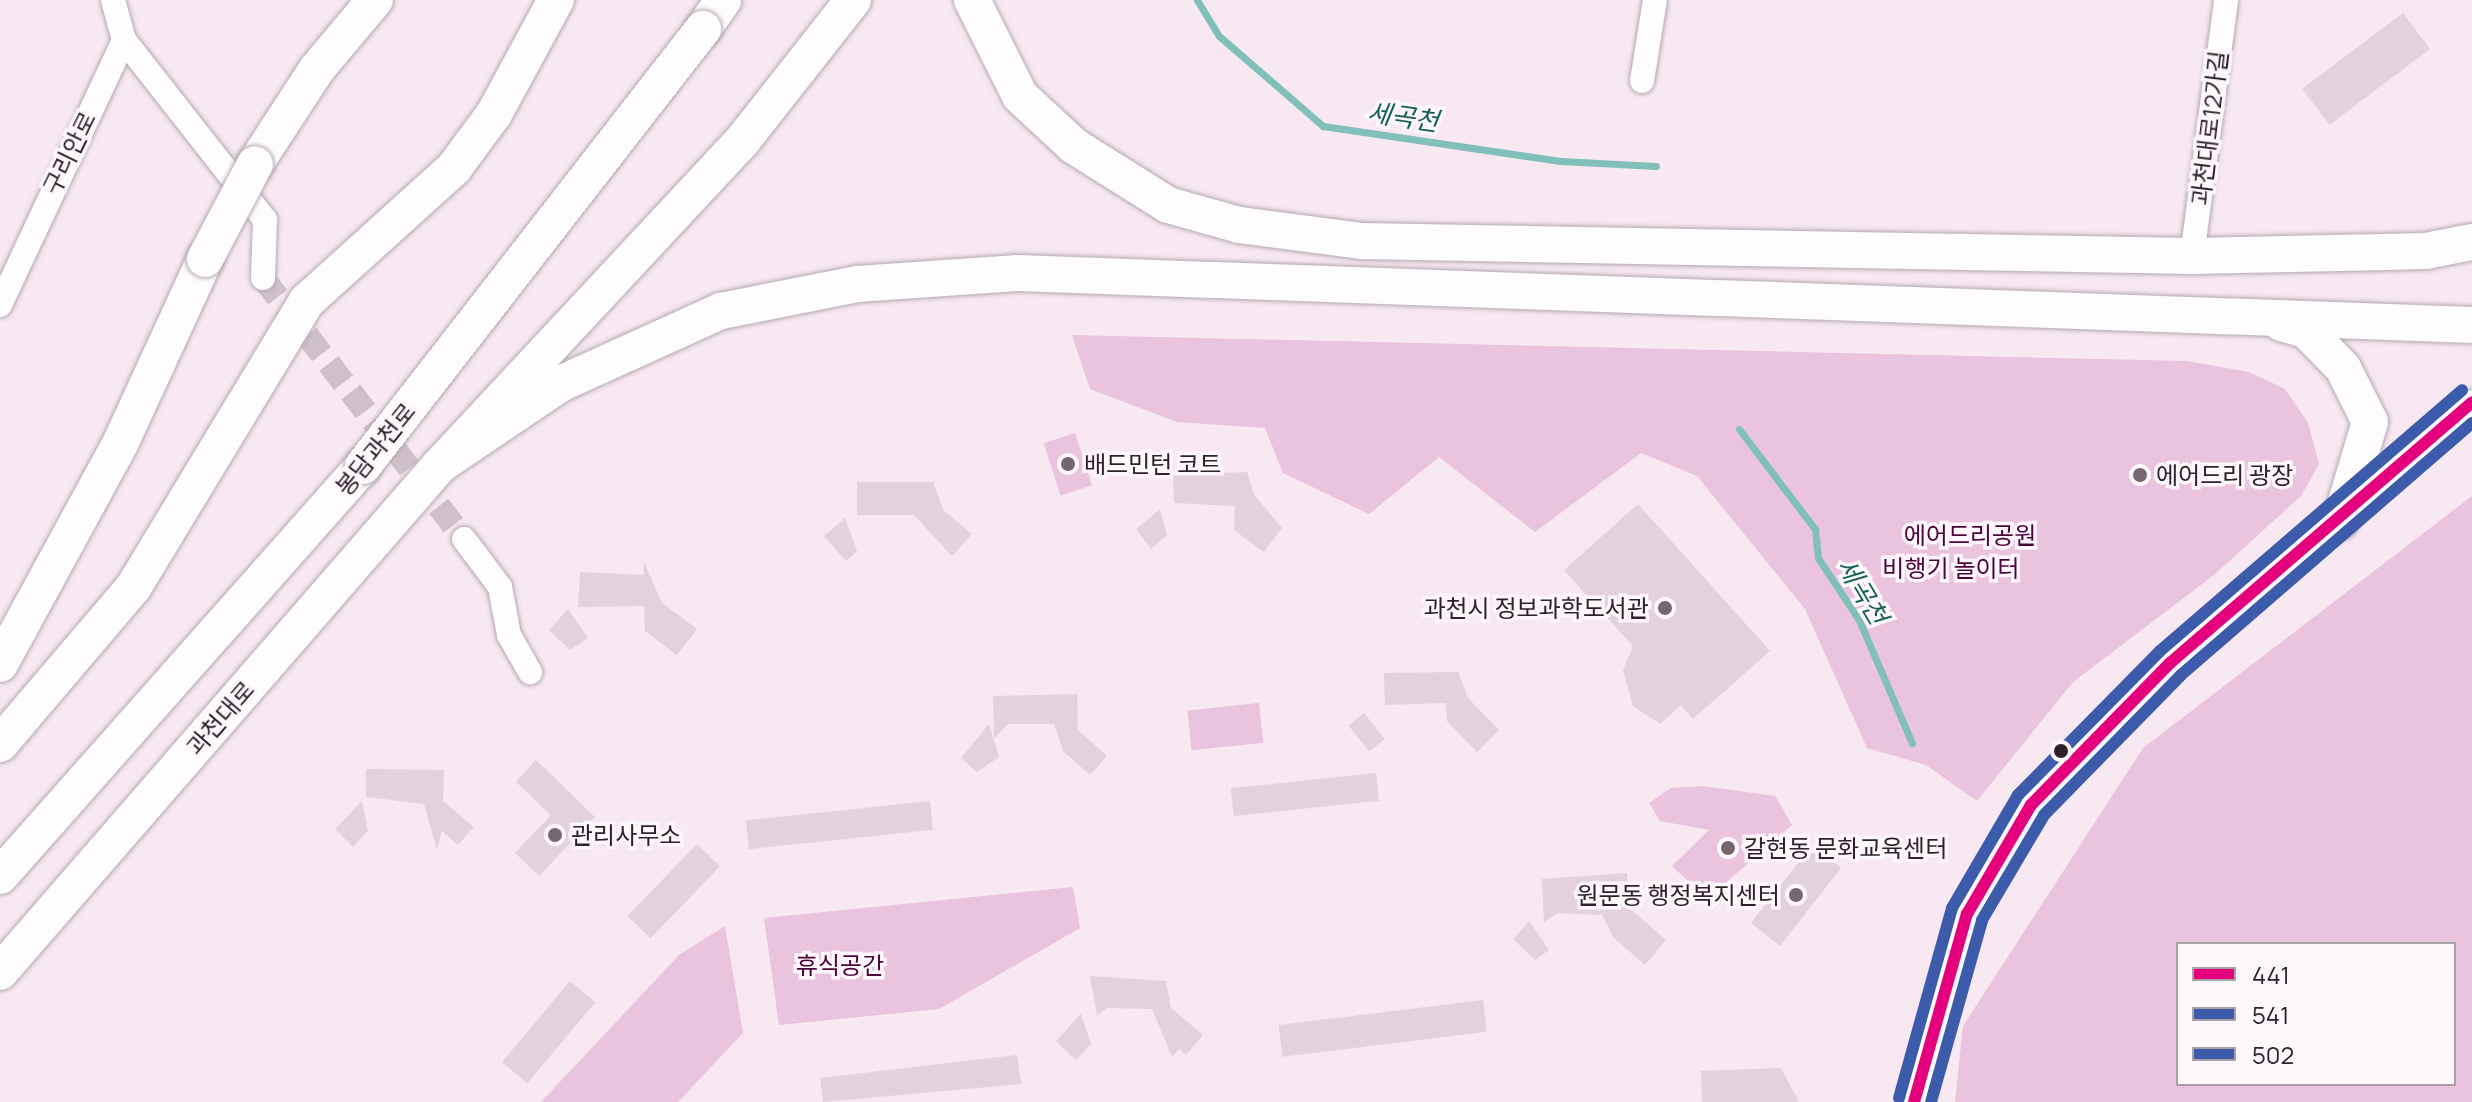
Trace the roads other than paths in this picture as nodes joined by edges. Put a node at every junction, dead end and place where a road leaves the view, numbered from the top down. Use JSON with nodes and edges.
{"nodes":[{"id":1,"x":113,"y":0,"type":"edge"},
{"id":2,"x":375,"y":0,"type":"edge"},
{"id":3,"x":556,"y":0,"type":"edge"},
{"id":4,"x":723,"y":0,"type":"edge"},
{"id":5,"x":853,"y":0,"type":"edge"},
{"id":6,"x":972,"y":0,"type":"edge"},
{"id":7,"x":1655,"y":0,"type":"edge"},
{"id":8,"x":2226,"y":0,"type":"edge"},
{"id":9,"x":124,"y":40,"type":"junction"},
{"id":10,"x":1642,"y":81,"type":"dead end"},
{"id":11,"x":2472,"y":242,"type":"edge"},
{"id":12,"x":2426,"y":251,"type":"junction"},
{"id":13,"x":2192,"y":256,"type":"junction"},
{"id":14,"x":2472,"y":266,"type":"edge"},
{"id":15,"x":263,"y":278,"type":"tunnel mouth"},
{"id":16,"x":0,"y":305,"type":"edge"},
{"id":17,"x":2260,"y":317,"type":"junction"},
{"id":18,"x":2472,"y":325,"type":"edge"},
{"id":19,"x":2472,"y":402,"type":"edge"},
{"id":20,"x":440,"y":465,"type":"junction"},
{"id":21,"x":2340,"y":522,"type":"junction"},
{"id":22,"x":464,"y":539,"type":"tunnel mouth"},
{"id":23,"x":0,"y":664,"type":"edge"},
{"id":24,"x":530,"y":672,"type":"dead end"},
{"id":25,"x":0,"y":744,"type":"edge"},
{"id":26,"x":0,"y":876,"type":"edge"},
{"id":27,"x":0,"y":972,"type":"edge"},
{"id":28,"x":1914,"y":1102,"type":"edge"}],
"edges":[{"from":1,"to":9,"type":"street"},
{"from":2,"to":23,"type":"highway","bridge":true},
{"from":3,"to":25,"type":"highway"},
{"from":4,"to":26,"type":"highway","name":"봉담과천로","bridge":true},
{"from":5,"to":20,"type":"highway"},
{"from":6,"to":13,"type":"highway"},
{"from":7,"to":10,"type":"street"},
{"from":8,"to":13,"type":"street","name":"과천대로12가길"},
{"from":9,"to":15,"type":"street"},
{"from":9,"to":16,"type":"street","name":"구리안로"},
{"from":11,"to":12,"type":"highway"},
{"from":12,"to":13,"type":"highway"},
{"from":12,"to":14,"type":"highway"},
{"from":17,"to":18,"type":"highway"},
{"from":17,"to":20,"type":"highway"},
{"from":17,"to":21,"type":"highway"},
{"from":19,"to":21,"type":"street"},
{"from":20,"to":27,"type":"highway","name":"과천대로"},
{"from":21,"to":28,"type":"street"},
{"from":22,"to":24,"type":"street"}]}
